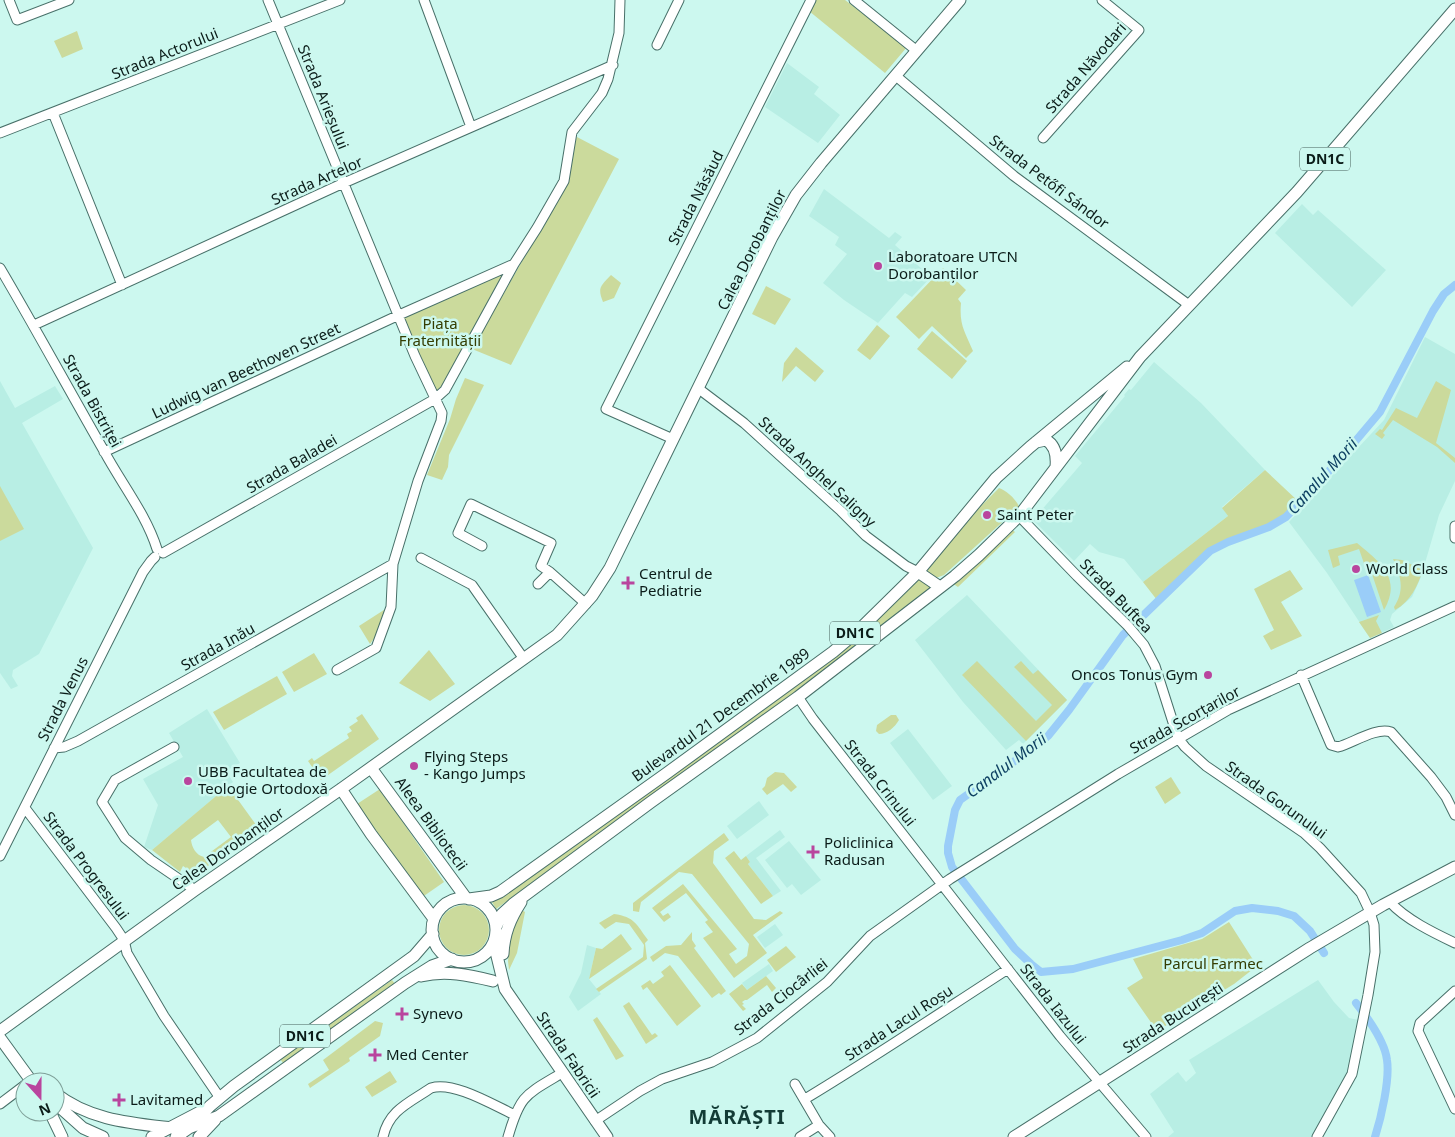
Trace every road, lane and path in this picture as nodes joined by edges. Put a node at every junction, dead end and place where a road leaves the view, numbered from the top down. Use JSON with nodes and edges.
{"nodes":[{"id":1,"x":9,"y":0,"type":"edge"},
{"id":2,"x":69,"y":0,"type":"edge"},
{"id":3,"x":268,"y":0,"type":"edge"},
{"id":4,"x":340,"y":0,"type":"edge"},
{"id":5,"x":424,"y":0,"type":"edge"},
{"id":6,"x":620,"y":0,"type":"edge"},
{"id":7,"x":680,"y":0,"type":"edge"},
{"id":8,"x":811,"y":0,"type":"edge"},
{"id":9,"x":854,"y":0,"type":"edge"},
{"id":10,"x":960,"y":0,"type":"edge"},
{"id":11,"x":1102,"y":0,"type":"edge"},
{"id":12,"x":1455,"y":9,"type":"edge"},
{"id":13,"x":278,"y":24,"type":"junction"},
{"id":14,"x":657,"y":45,"type":"dead end"},
{"id":15,"x":918,"y":51,"type":"junction"},
{"id":16,"x":613,"y":64,"type":"junction"},
{"id":17,"x":896,"y":76,"type":"junction"},
{"id":18,"x":53,"y":113,"type":"junction"},
{"id":19,"x":472,"y":127,"type":"junction"},
{"id":20,"x":0,"y":133,"type":"edge"},
{"id":21,"x":1043,"y":138,"type":"dead end"},
{"id":22,"x":343,"y":184,"type":"junction"},
{"id":23,"x":514,"y":264,"type":"junction"},
{"id":24,"x":0,"y":268,"type":"edge"},
{"id":25,"x":122,"y":285,"type":"junction"},
{"id":26,"x":1189,"y":305,"type":"junction"},
{"id":27,"x":399,"y":315,"type":"junction"},
{"id":28,"x":34,"y":325,"type":"junction"},
{"id":29,"x":1140,"y":357,"type":"junction"},
{"id":30,"x":699,"y":389,"type":"junction"},
{"id":31,"x":435,"y":400,"type":"junction"},
{"id":32,"x":674,"y":439,"type":"junction"},
{"id":33,"x":1036,"y":442,"type":"junction"},
{"id":34,"x":104,"y":452,"type":"junction"},
{"id":35,"x":1056,"y":467,"type":"junction"},
{"id":36,"x":1019,"y":516,"type":"junction"},
{"id":37,"x":1455,"y":526,"type":"edge"},
{"id":38,"x":1455,"y":538,"type":"edge"},
{"id":39,"x":482,"y":546,"type":"dead end"},
{"id":40,"x":158,"y":553,"type":"junction"},
{"id":41,"x":421,"y":558,"type":"dead end"},
{"id":42,"x":393,"y":564,"type":"junction"},
{"id":43,"x":550,"y":572,"type":"junction"},
{"id":44,"x":918,"y":572,"type":"junction"},
{"id":45,"x":538,"y":584,"type":"dead end"},
{"id":46,"x":940,"y":587,"type":"junction"},
{"id":47,"x":586,"y":604,"type":"junction"},
{"id":48,"x":1455,"y":606,"type":"edge"},
{"id":49,"x":524,"y":660,"type":"junction"},
{"id":50,"x":337,"y":670,"type":"dead end"},
{"id":51,"x":1301,"y":675,"type":"junction"},
{"id":52,"x":798,"y":697,"type":"junction"},
{"id":53,"x":1178,"y":738,"type":"junction"},
{"id":54,"x":174,"y":747,"type":"dead end"},
{"id":55,"x":54,"y":748,"type":"junction"},
{"id":56,"x":371,"y":768,"type":"junction"},
{"id":57,"x":341,"y":789,"type":"junction"},
{"id":58,"x":25,"y":808,"type":"junction"},
{"id":59,"x":1455,"y":815,"type":"edge"},
{"id":60,"x":0,"y":856,"type":"edge"},
{"id":61,"x":1455,"y":868,"type":"edge"},
{"id":62,"x":942,"y":884,"type":"junction"},
{"id":63,"x":196,"y":890,"type":"junction"},
{"id":64,"x":528,"y":892,"type":"junction"},
{"id":65,"x":467,"y":898,"type":"junction"},
{"id":66,"x":1390,"y":902,"type":"junction"},
{"id":67,"x":1370,"y":912,"type":"junction"},
{"id":68,"x":434,"y":919,"type":"junction"},
{"id":69,"x":496,"y":930,"type":"junction"},
{"id":70,"x":433,"y":934,"type":"junction"},
{"id":71,"x":124,"y":940,"type":"junction"},
{"id":72,"x":1455,"y":943,"type":"edge"},
{"id":73,"x":454,"y":960,"type":"junction"},
{"id":74,"x":1008,"y":969,"type":"junction"},
{"id":75,"x":412,"y":979,"type":"junction"},
{"id":76,"x":500,"y":985,"type":"junction"},
{"id":77,"x":1455,"y":991,"type":"edge"},
{"id":78,"x":0,"y":1030,"type":"edge"},
{"id":79,"x":0,"y":1038,"type":"edge"},
{"id":80,"x":25,"y":1072,"type":"edge"},
{"id":81,"x":562,"y":1072,"type":"junction"},
{"id":82,"x":795,"y":1084,"type":"dead end"},
{"id":83,"x":1099,"y":1084,"type":"junction"},
{"id":84,"x":15,"y":1093,"type":"edge"},
{"id":85,"x":220,"y":1098,"type":"junction"},
{"id":86,"x":65,"y":1099,"type":"edge"},
{"id":87,"x":805,"y":1099,"type":"junction"},
{"id":88,"x":0,"y":1104,"type":"edge"},
{"id":89,"x":210,"y":1106,"type":"junction"},
{"id":90,"x":1455,"y":1109,"type":"edge"},
{"id":91,"x":65,"y":1112,"type":"edge"},
{"id":92,"x":515,"y":1115,"type":"junction"},
{"id":93,"x":219,"y":1116,"type":"junction"},
{"id":94,"x":595,"y":1121,"type":"junction"},
{"id":95,"x":55,"y":1122,"type":"edge"},
{"id":96,"x":819,"y":1125,"type":"junction"},
{"id":97,"x":189,"y":1128,"type":"junction"},
{"id":98,"x":174,"y":1132,"type":"edge"},
{"id":99,"x":62,"y":1137,"type":"edge"},
{"id":100,"x":103,"y":1137,"type":"edge"},
{"id":101,"x":152,"y":1137,"type":"edge"},
{"id":102,"x":199,"y":1137,"type":"edge"},
{"id":103,"x":383,"y":1137,"type":"edge"},
{"id":104,"x":508,"y":1137,"type":"edge"},
{"id":105,"x":607,"y":1137,"type":"edge"},
{"id":106,"x":800,"y":1137,"type":"edge"},
{"id":107,"x":830,"y":1137,"type":"edge"},
{"id":108,"x":1014,"y":1137,"type":"edge"},
{"id":109,"x":1146,"y":1137,"type":"edge"},
{"id":110,"x":1318,"y":1137,"type":"edge"}],
"edges":[{"from":1,"to":2,"type":"street"},
{"from":3,"to":13,"type":"street","name":"Strada Arieșului"},
{"from":4,"to":13,"type":"street","name":"Strada Actorului"},
{"from":5,"to":19,"type":"street"},
{"from":6,"to":16,"type":"street"},
{"from":7,"to":14,"type":"street"},
{"from":8,"to":32,"type":"street","name":"Strada Năsăud"},
{"from":9,"to":15,"type":"street"},
{"from":10,"to":15,"type":"main road","name":"Calea Dorobanților"},
{"from":11,"to":21,"type":"street","name":"Strada Năvodari"},
{"from":12,"to":26,"type":"main road","name":"Bulevardul 21 Decembrie 1989","number":"DN1C"},
{"from":13,"to":18,"type":"street","name":"Strada Actorului"},
{"from":13,"to":22,"type":"street","name":"Strada Arieșului"},
{"from":15,"to":17,"type":"main road","name":"Calea Dorobanților"},
{"from":16,"to":19,"type":"street","name":"Strada Artelor"},
{"from":16,"to":23,"type":"street"},
{"from":17,"to":26,"type":"street","name":"Strada Petőfi Sándor"},
{"from":17,"to":30,"type":"main road","name":"Calea Dorobanților"},
{"from":18,"to":20,"type":"street","name":"Strada Actorului"},
{"from":18,"to":25,"type":"street"},
{"from":19,"to":22,"type":"street","name":"Strada Artelor"},
{"from":22,"to":25,"type":"street","name":"Strada Artelor"},
{"from":22,"to":27,"type":"street","name":"Strada Arieșului"},
{"from":23,"to":27,"type":"street"},
{"from":23,"to":31,"type":"street"},
{"from":24,"to":28,"type":"street","name":"Strada Bistriței"},
{"from":25,"to":28,"type":"street","name":"Strada Artelor"},
{"from":26,"to":29,"type":"main road","name":"Bulevardul 21 Decembrie 1989","number":"DN1C"},
{"from":27,"to":31,"type":"street"},
{"from":27,"to":34,"type":"street","name":"Ludwig van Beethoven Street"},
{"from":28,"to":34,"type":"street","name":"Strada Bistriței"},
{"from":29,"to":33,"type":"main road","name":"Bulevardul 21 Decembrie 1989","number":"DN1C"},
{"from":29,"to":35,"type":"main road","name":"Bulevardul 21 Decembrie 1989","number":"DN1C"},
{"from":30,"to":32,"type":"main road","name":"Calea Dorobanților"},
{"from":30,"to":44,"type":"street","name":"Strada Anghel Saligny"},
{"from":31,"to":40,"type":"street","name":"Strada Baladei"},
{"from":31,"to":42,"type":"street"},
{"from":32,"to":47,"type":"main road","name":"Calea Dorobanților"},
{"from":33,"to":35,"type":"main road"},
{"from":33,"to":44,"type":"main road","name":"Bulevardul 21 Decembrie 1989","number":"DN1C"},
{"from":34,"to":40,"type":"street","name":"Strada Bistriței"},
{"from":35,"to":36,"type":"main road","name":"Bulevardul 21 Decembrie 1989","number":"DN1C"},
{"from":36,"to":46,"type":"main road","name":"Bulevardul 21 Decembrie 1989","number":"DN1C"},
{"from":36,"to":53,"type":"street","name":"Strada Buftea"},
{"from":37,"to":38,"type":"street"},
{"from":39,"to":43,"type":"street"},
{"from":40,"to":55,"type":"street","name":"Strada Venus"},
{"from":41,"to":49,"type":"street"},
{"from":42,"to":50,"type":"street"},
{"from":42,"to":55,"type":"street","name":"Strada Inău"},
{"from":43,"to":45,"type":"street"},
{"from":43,"to":47,"type":"street"},
{"from":44,"to":46,"type":"main road"},
{"from":44,"to":65,"type":"main road","name":"Bulevardul 21 Decembrie 1989","number":"DN1C"},
{"from":46,"to":52,"type":"main road","name":"Bulevardul 21 Decembrie 1989","number":"DN1C"},
{"from":47,"to":49,"type":"main road","name":"Calea Dorobanților"},
{"from":48,"to":51,"type":"street","name":"Strada Scorțarilor"},
{"from":49,"to":56,"type":"main road","name":"Calea Dorobanților"},
{"from":51,"to":53,"type":"street","name":"Strada Scorțarilor"},
{"from":51,"to":59,"type":"street"},
{"from":52,"to":62,"type":"street","name":"Strada Crinului"},
{"from":52,"to":64,"type":"main road","name":"Bulevardul 21 Decembrie 1989","number":"DN1C"},
{"from":53,"to":62,"type":"street","name":"Strada Scorțarilor"},
{"from":53,"to":67,"type":"street","name":"Strada Gorunului"},
{"from":54,"to":63,"type":"street"},
{"from":55,"to":58,"type":"street","name":"Strada Venus"},
{"from":56,"to":57,"type":"main road","name":"Calea Dorobanților"},
{"from":56,"to":65,"type":"main road","name":"Aleea Bibliotecii"},
{"from":57,"to":63,"type":"main road","name":"Calea Dorobanților"},
{"from":57,"to":68,"type":"main road"},
{"from":58,"to":60,"type":"street","name":"Strada Venus"},
{"from":58,"to":71,"type":"street","name":"Strada Progresului"},
{"from":61,"to":66,"type":"main road","name":"Strada București"},
{"from":62,"to":74,"type":"street","name":"Strada Iazului"},
{"from":62,"to":94,"type":"street","name":"Strada Ciocârliei"},
{"from":63,"to":71,"type":"main road","name":"Calea Dorobanților"},
{"from":64,"to":69,"type":"main road","name":"Bulevardul 21 Decembrie 1989","number":"DN1C"},
{"from":64,"to":76,"type":"main road"},
{"from":65,"to":68,"type":"main road","number":"DN1C"},
{"from":65,"to":69,"type":"main road"},
{"from":66,"to":67,"type":"main road","name":"Strada București"},
{"from":66,"to":72,"type":"street"},
{"from":67,"to":83,"type":"main road","name":"Strada București"},
{"from":67,"to":110,"type":"street","name":"Strada Gorunului"},
{"from":68,"to":70,"type":"main road"},
{"from":69,"to":73,"type":"main road","number":"DN1C"},
{"from":69,"to":76,"type":"main road","name":"Strada Fabricii"},
{"from":70,"to":73,"type":"main road"},
{"from":70,"to":85,"type":"main road","number":"DN1C"},
{"from":71,"to":78,"type":"main road","name":"Calea Dorobanților"},
{"from":71,"to":85,"type":"street","name":"Strada Progresului"},
{"from":73,"to":75,"type":"main road","number":"DN1C"},
{"from":73,"to":76,"type":"main road","name":"Strada Fabricii"},
{"from":74,"to":83,"type":"street","name":"Strada Iazului"},
{"from":74,"to":87,"type":"street","name":"Strada Lacul Roșu"},
{"from":75,"to":76,"type":"main road"},
{"from":75,"to":93,"type":"main road","number":"DN1C"},
{"from":76,"to":81,"type":"main road","name":"Strada Fabricii"},
{"from":77,"to":90,"type":"street"},
{"from":79,"to":80,"type":"main road"},
{"from":81,"to":92,"type":"street"},
{"from":81,"to":94,"type":"main road","name":"Strada Fabricii"},
{"from":82,"to":87,"type":"street"},
{"from":83,"to":108,"type":"main road","name":"Strada București"},
{"from":83,"to":109,"type":"street","name":"Strada Iazului"},
{"from":84,"to":88,"type":"street"},
{"from":85,"to":89,"type":"main road","number":"DN1C"},
{"from":86,"to":98,"type":"main road"},
{"from":87,"to":96,"type":"street"},
{"from":89,"to":97,"type":"main road","number":"DN1C"},
{"from":89,"to":98,"type":"main road"},
{"from":91,"to":100,"type":"main road"},
{"from":92,"to":103,"type":"street"},
{"from":92,"to":104,"type":"street"},
{"from":93,"to":97,"type":"main road","number":"DN1C"},
{"from":93,"to":102,"type":"main road"},
{"from":94,"to":105,"type":"main road","name":"Strada Fabricii"},
{"from":95,"to":99,"type":"main road"},
{"from":96,"to":106,"type":"street"},
{"from":96,"to":107,"type":"street"},
{"from":97,"to":98,"type":"main road","number":"DN1C"},
{"from":98,"to":101,"type":"main road"}]}
